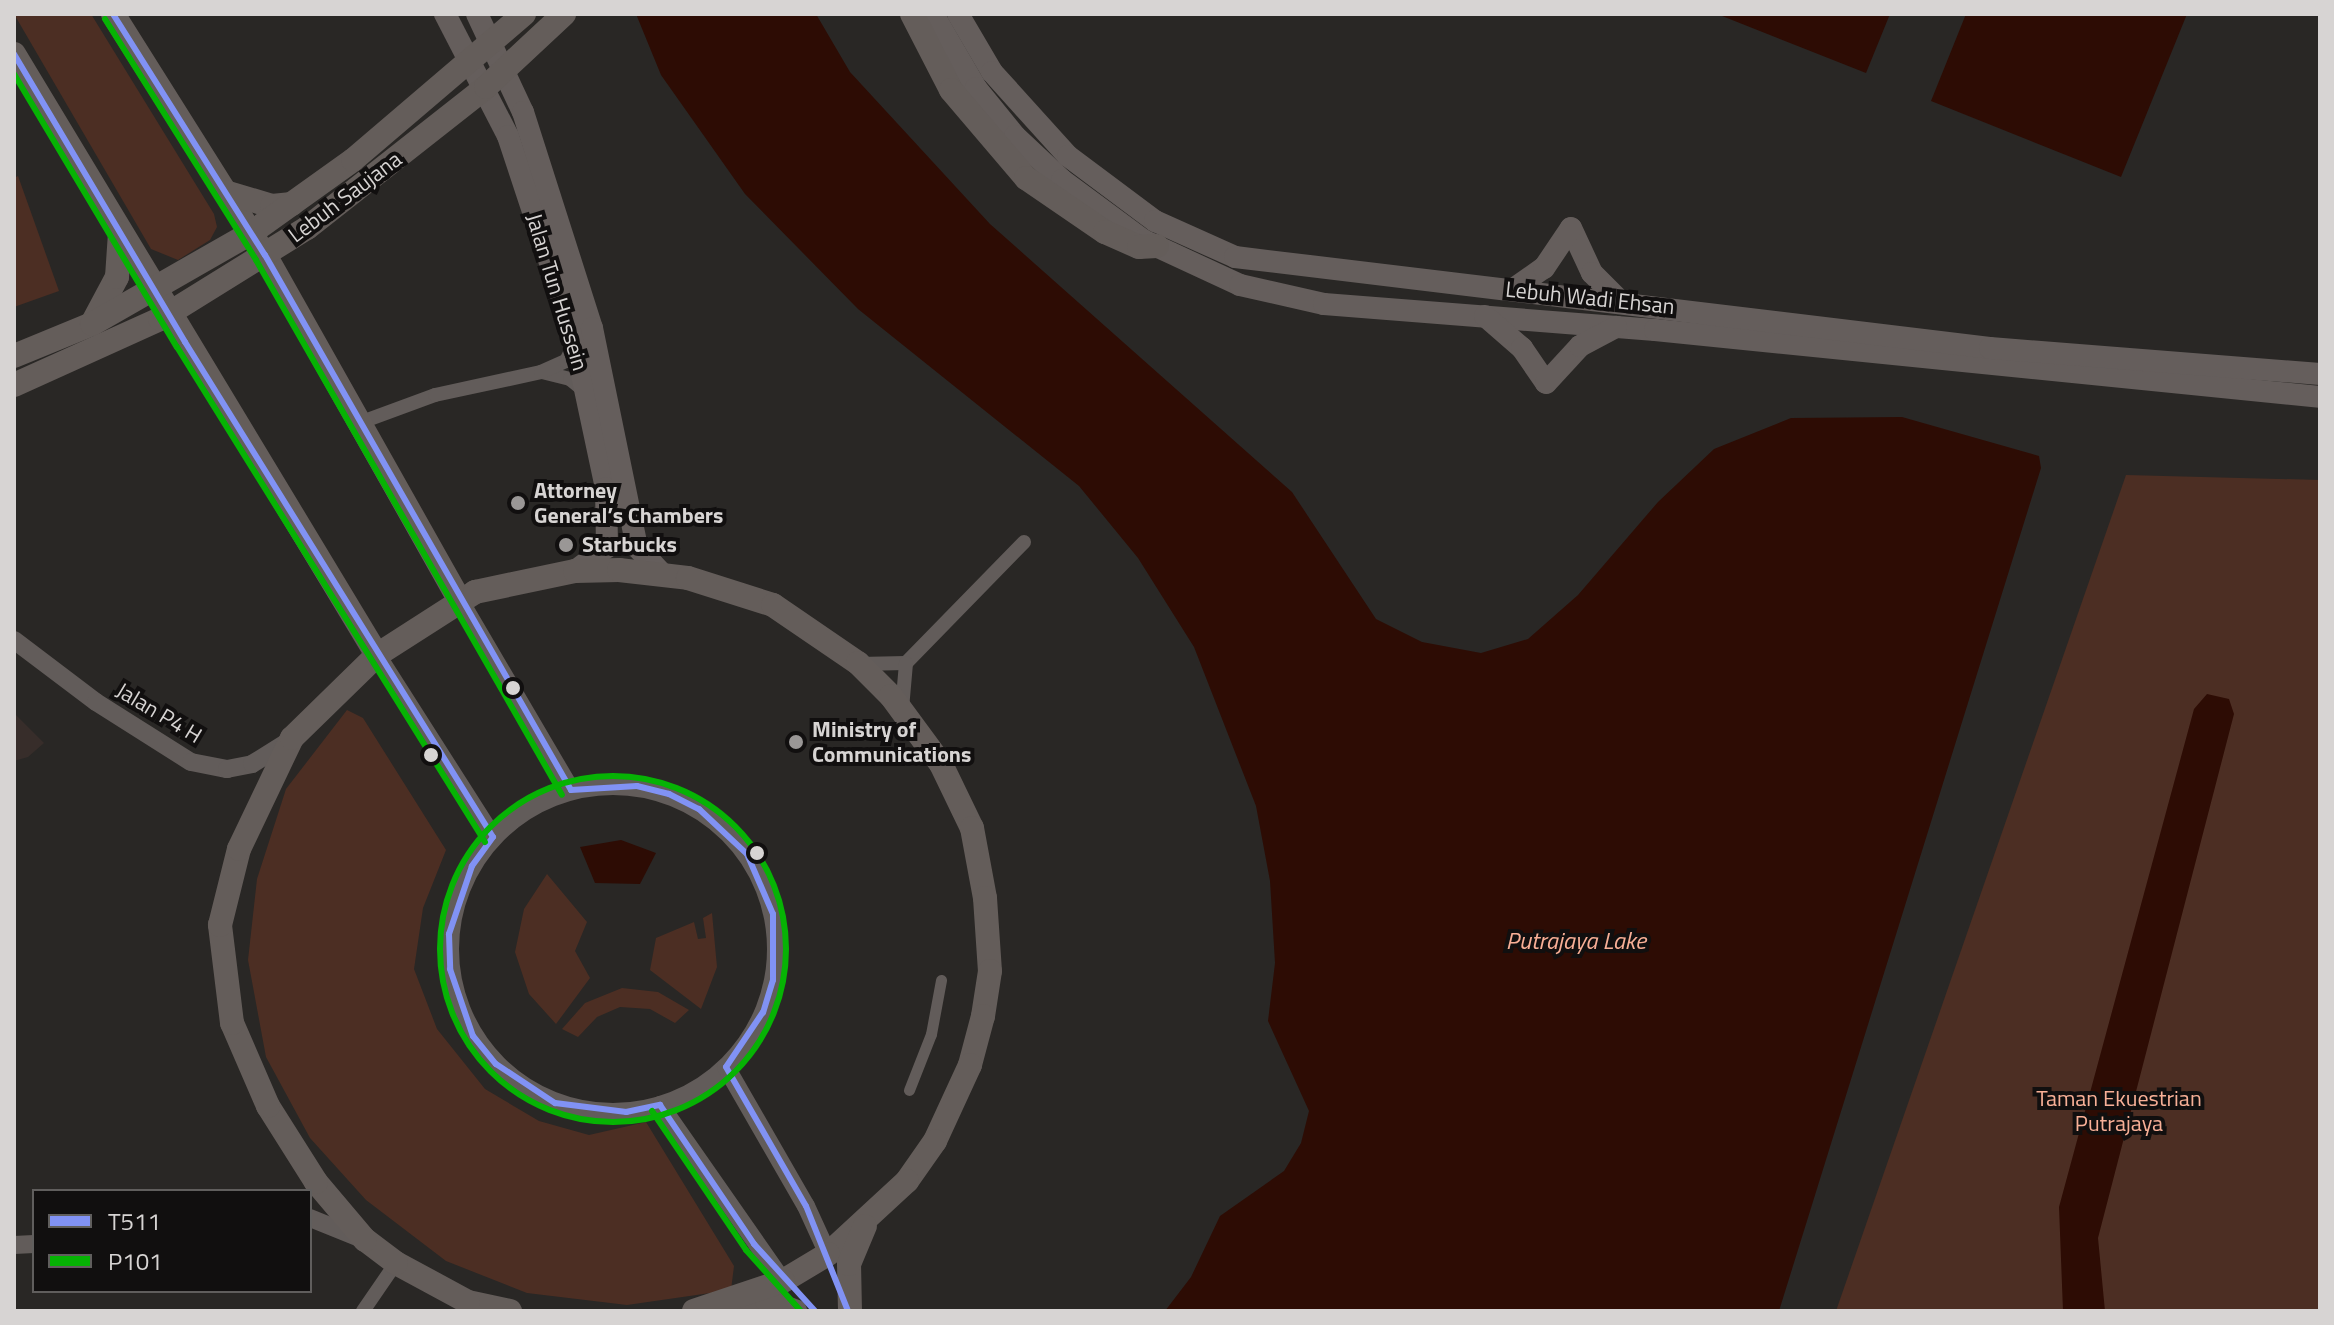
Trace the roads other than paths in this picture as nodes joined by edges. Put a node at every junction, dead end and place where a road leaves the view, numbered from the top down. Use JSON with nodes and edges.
{"nodes":[{"id":1,"x":113,"y":14,"type":"edge"},
{"id":2,"x":445,"y":14,"type":"edge"},
{"id":3,"x":477,"y":14,"type":"edge"},
{"id":4,"x":564,"y":14,"type":"edge"},
{"id":5,"x":912,"y":14,"type":"edge"},
{"id":6,"x":933,"y":14,"type":"edge"},
{"id":7,"x":958,"y":14,"type":"edge"},
{"id":8,"x":519,"y":20,"type":"edge"},
{"id":9,"x":493,"y":45,"type":"junction"},
{"id":10,"x":14,"y":54,"type":"edge"},
{"id":11,"x":473,"y":63,"type":"junction"},
{"id":12,"x":506,"y":68,"type":"junction"},
{"id":13,"x":486,"y":87,"type":"junction"},
{"id":14,"x":225,"y":192,"type":"junction"},
{"id":15,"x":292,"y":204,"type":"junction"},
{"id":16,"x":307,"y":228,"type":"junction"},
{"id":17,"x":120,"y":233,"type":"junction"},
{"id":18,"x":251,"y":233,"type":"junction"},
{"id":19,"x":1157,"y":246,"type":"junction"},
{"id":20,"x":265,"y":255,"type":"junction"},
{"id":21,"x":283,"y":286,"type":"junction"},
{"id":22,"x":1512,"y":290,"type":"junction"},
{"id":23,"x":155,"y":291,"type":"junction"},
{"id":24,"x":1620,"y":301,"type":"junction"},
{"id":25,"x":168,"y":314,"type":"junction"},
{"id":26,"x":1485,"y":316,"type":"junction"},
{"id":27,"x":92,"y":324,"type":"junction"},
{"id":28,"x":1617,"y":327,"type":"junction"},
{"id":29,"x":132,"y":332,"type":"junction"},
{"id":30,"x":185,"y":342,"type":"junction"},
{"id":31,"x":575,"y":343,"type":"junction"},
{"id":32,"x":14,"y":356,"type":"edge"},
{"id":33,"x":541,"y":372,"type":"junction"},
{"id":34,"x":2320,"y":374,"type":"edge"},
{"id":35,"x":14,"y":385,"type":"edge"},
{"id":36,"x":585,"y":391,"type":"junction"},
{"id":37,"x":2320,"y":397,"type":"edge"},
{"id":38,"x":359,"y":423,"type":"junction"},
{"id":39,"x":1024,"y":542,"type":"dead end"},
{"id":40,"x":575,"y":571,"type":"junction"},
{"id":41,"x":660,"y":572,"type":"junction"},
{"id":42,"x":459,"y":599,"type":"junction"},
{"id":43,"x":14,"y":640,"type":"edge"},
{"id":44,"x":377,"y":655,"type":"junction"},
{"id":45,"x":858,"y":663,"type":"junction"},
{"id":46,"x":906,"y":663,"type":"junction"},
{"id":47,"x":902,"y":709,"type":"junction"},
{"id":48,"x":292,"y":738,"type":"junction"},
{"id":49,"x":571,"y":790,"type":"junction"},
{"id":50,"x":493,"y":837,"type":"junction"},
{"id":51,"x":941,"y":980,"type":"dead end"},
{"id":52,"x":726,"y":1067,"type":"junction"},
{"id":53,"x":909,"y":1090,"type":"dead end"},
{"id":54,"x":660,"y":1105,"type":"junction"},
{"id":55,"x":312,"y":1219,"type":"edge"},
{"id":56,"x":868,"y":1220,"type":"junction"},
{"id":57,"x":365,"y":1240,"type":"junction"},
{"id":58,"x":828,"y":1254,"type":"junction"},
{"id":59,"x":396,"y":1263,"type":"junction"},
{"id":60,"x":783,"y":1281,"type":"junction"},
{"id":61,"x":704,"y":1309,"type":"edge"},
{"id":62,"x":363,"y":1311,"type":"edge"},
{"id":63,"x":510,"y":1311,"type":"edge"},
{"id":64,"x":795,"y":1311,"type":"edge"},
{"id":65,"x":815,"y":1311,"type":"edge"},
{"id":66,"x":849,"y":1311,"type":"edge"}],
"edges":[{"from":1,"to":14,"type":"main road"},
{"from":2,"to":11,"type":"main road","name":"Jalan Tun Hussein"},
{"from":3,"to":9,"type":"main road","name":"Jalan Tun Hussein"},
{"from":4,"to":12,"type":"main road","name":"Lebuh Saujana"},
{"from":5,"to":19,"type":"main road"},
{"from":6,"to":19,"type":"main road","name":"Lebuh Wadi Ehsan"},
{"from":7,"to":22,"type":"main road","name":"Lebuh Wadi Ehsan"},
{"from":8,"to":9,"type":"main road","name":"Lebuh Saujana"},
{"from":9,"to":11,"type":"main road","name":"Lebuh Saujana"},
{"from":9,"to":12,"type":"main road","name":"Jalan Tun Hussein"},
{"from":10,"to":17,"type":"main road"},
{"from":11,"to":13,"type":"main road","name":"Jalan Tun Hussein"},
{"from":11,"to":15,"type":"main road","name":"Lebuh Saujana"},
{"from":12,"to":13,"type":"main road","name":"Lebuh Saujana"},
{"from":12,"to":41,"type":"main road","name":"Jalan Tun Hussein"},
{"from":13,"to":16,"type":"main road","name":"Lebuh Saujana"},
{"from":13,"to":31,"type":"main road","name":"Jalan Tun Hussein"},
{"from":14,"to":15,"type":"main road"},
{"from":14,"to":18,"type":"main road"},
{"from":15,"to":18,"type":"main road","name":"Lebuh Saujana"},
{"from":16,"to":20,"type":"main road","name":"Lebuh Saujana"},
{"from":16,"to":21,"type":"main road"},
{"from":17,"to":23,"type":"main road"},
{"from":17,"to":27,"type":"main road"},
{"from":18,"to":20,"type":"main road"},
{"from":18,"to":23,"type":"main road","name":"Lebuh Saujana"},
{"from":19,"to":26,"type":"main road","name":"Lebuh Wadi Ehsan"},
{"from":20,"to":21,"type":"main road"},
{"from":20,"to":25,"type":"main road","name":"Lebuh Saujana"},
{"from":21,"to":38,"type":"main road"},
{"from":22,"to":24,"type":"main road","name":"Lebuh Wadi Ehsan"},
{"from":22,"to":24,"type":"main road"},
{"from":23,"to":25,"type":"main road"},
{"from":23,"to":27,"type":"main road","name":"Lebuh Saujana"},
{"from":24,"to":34,"type":"main road","name":"Lebuh Wadi Ehsan"},
{"from":25,"to":29,"type":"main road","name":"Lebuh Saujana"},
{"from":25,"to":30,"type":"main road"},
{"from":26,"to":28,"type":"main road","name":"Lebuh Wadi Ehsan"},
{"from":26,"to":28,"type":"main road"},
{"from":27,"to":32,"type":"main road","name":"Lebuh Saujana"},
{"from":28,"to":37,"type":"main road","name":"Lebuh Wadi Ehsan"},
{"from":29,"to":30,"type":"main road"},
{"from":29,"to":35,"type":"main road","name":"Lebuh Saujana"},
{"from":30,"to":44,"type":"main road"},
{"from":31,"to":33,"type":"street"},
{"from":31,"to":36,"type":"main road","name":"Jalan Tun Hussein"},
{"from":33,"to":36,"type":"street"},
{"from":33,"to":38,"type":"street"},
{"from":36,"to":40,"type":"main road","name":"Jalan Tun Hussein"},
{"from":38,"to":42,"type":"main road"},
{"from":39,"to":46,"type":"street"},
{"from":40,"to":41,"type":"main road"},
{"from":40,"to":42,"type":"main road"},
{"from":41,"to":45,"type":"main road"},
{"from":42,"to":44,"type":"main road"},
{"from":42,"to":49,"type":"street"},
{"from":43,"to":48,"type":"street","name":"Jalan P4 H"},
{"from":44,"to":48,"type":"main road"},
{"from":44,"to":50,"type":"street"},
{"from":45,"to":46,"type":"street"},
{"from":45,"to":47,"type":"main road"},
{"from":46,"to":47,"type":"street"},
{"from":47,"to":56,"type":"main road"},
{"from":48,"to":57,"type":"main road"},
{"from":49,"to":50,"type":"street"},
{"from":49,"to":52,"type":"street"},
{"from":50,"to":54,"type":"street"},
{"from":51,"to":53,"type":"street"},
{"from":52,"to":54,"type":"street"},
{"from":52,"to":58,"type":"street"},
{"from":54,"to":60,"type":"street"},
{"from":55,"to":57,"type":"street"},
{"from":56,"to":58,"type":"main road"},
{"from":56,"to":66,"type":"main road"},
{"from":57,"to":59,"type":"main road"},
{"from":58,"to":60,"type":"main road"},
{"from":58,"to":66,"type":"main road"},
{"from":59,"to":62,"type":"street"},
{"from":59,"to":63,"type":"main road"},
{"from":60,"to":61,"type":"main road"},
{"from":60,"to":65,"type":"main road"},
{"from":61,"to":64,"type":"main road"}]}
